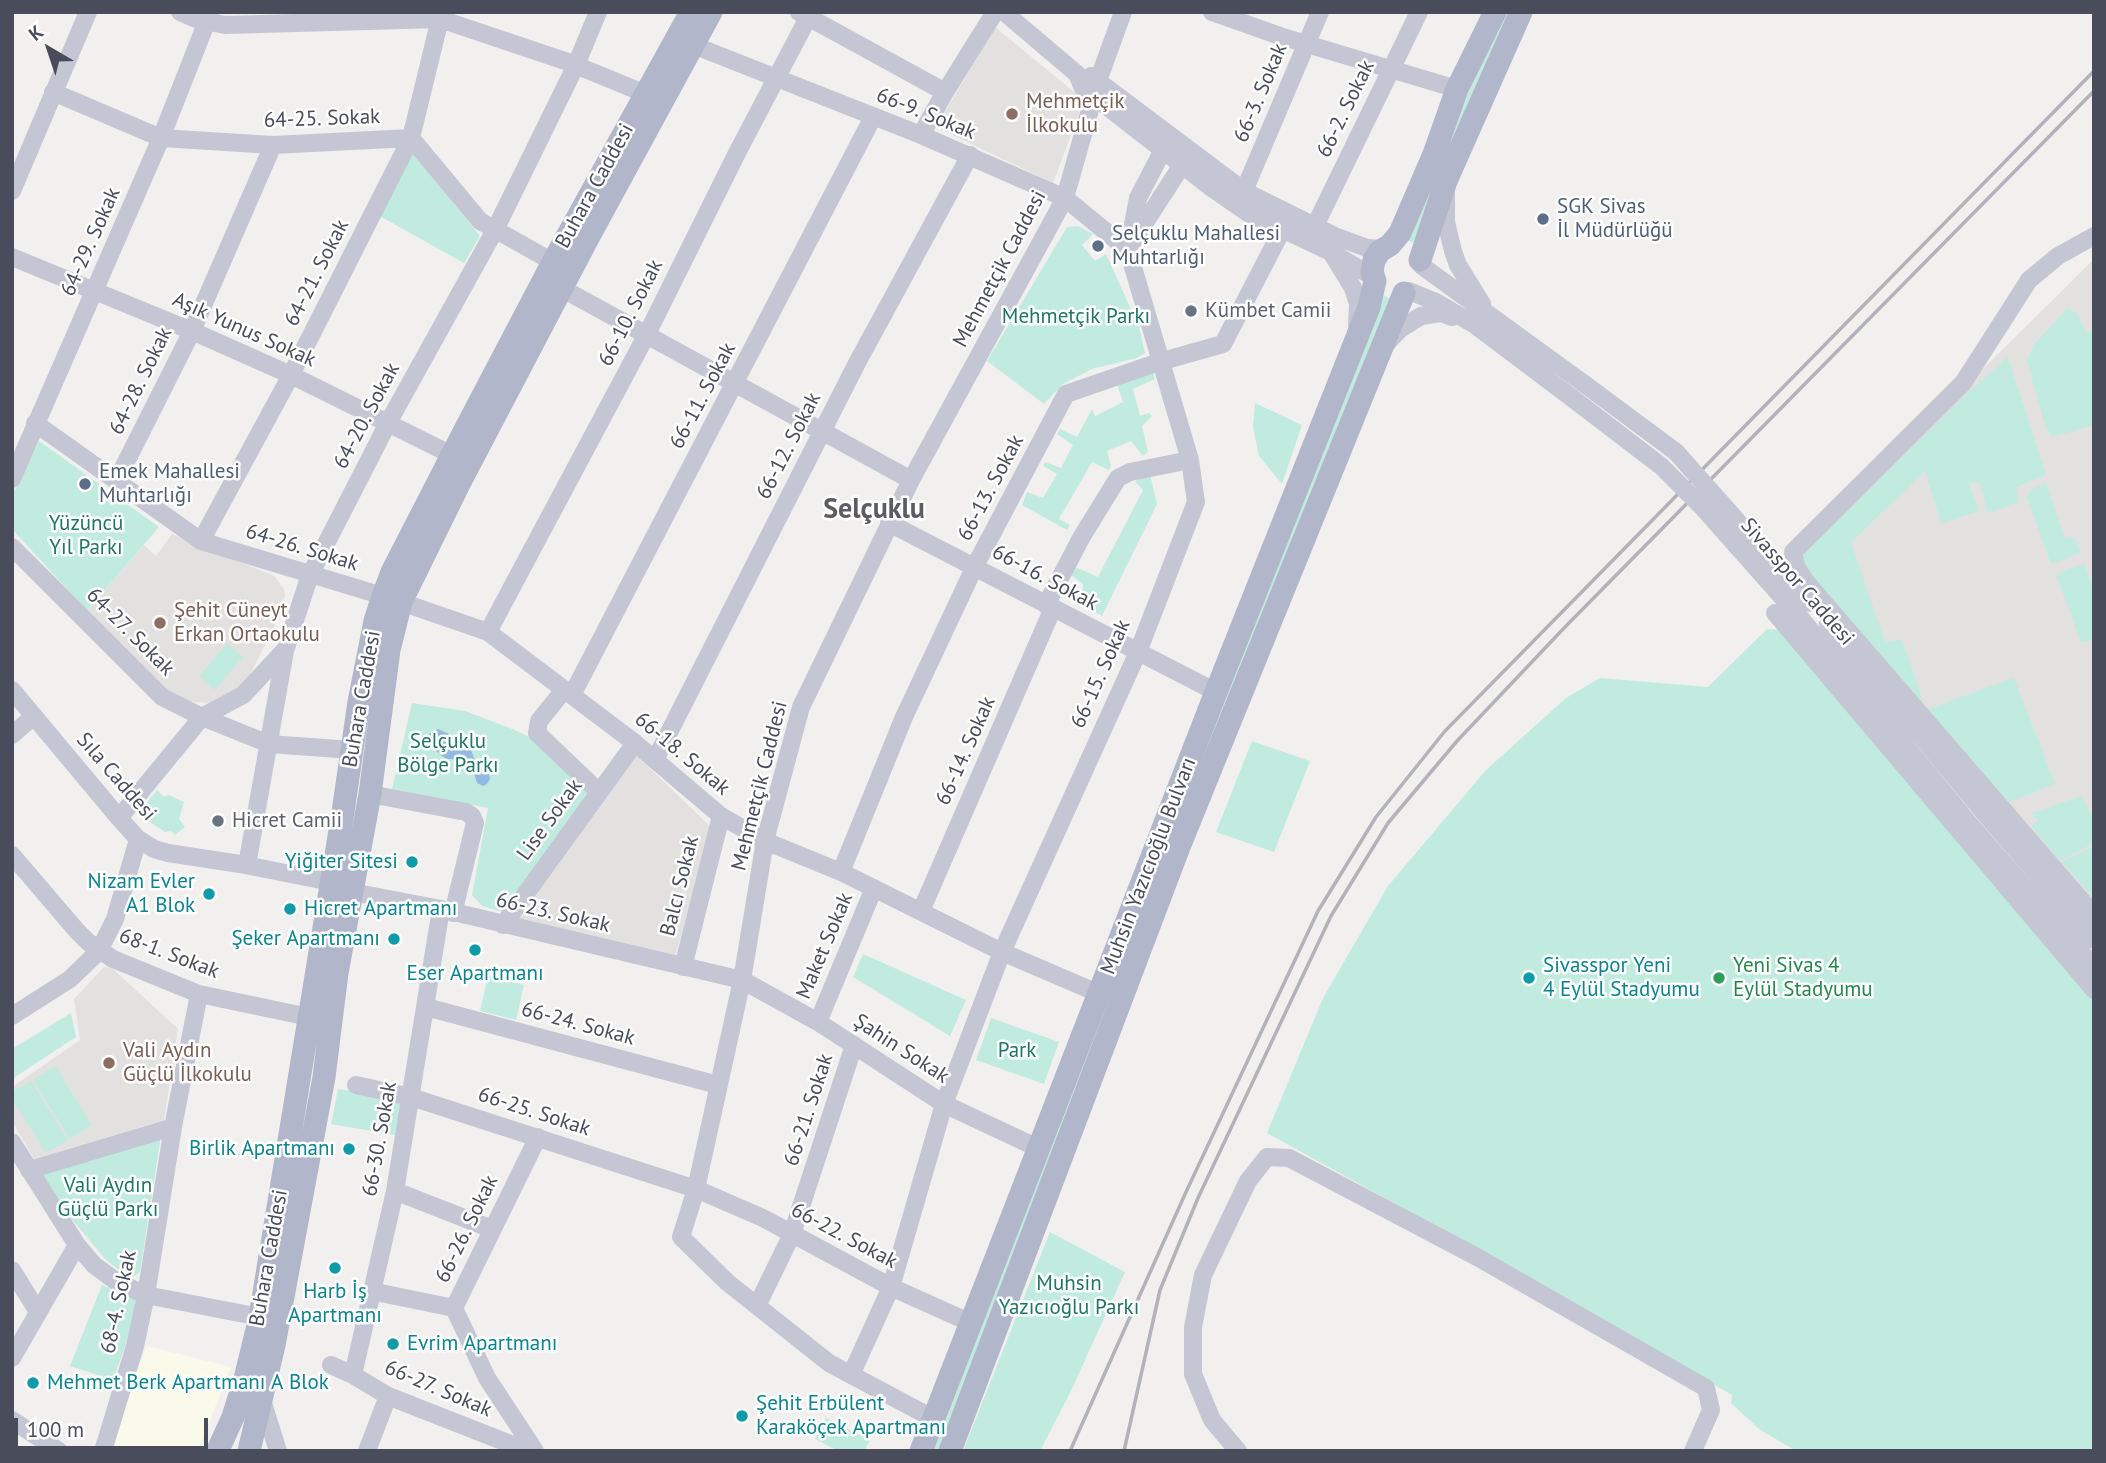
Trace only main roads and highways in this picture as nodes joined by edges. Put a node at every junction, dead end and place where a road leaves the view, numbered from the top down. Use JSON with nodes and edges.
{"nodes":[{"id":1,"x":691,"y":12,"type":"edge"},
{"id":2,"x":711,"y":12,"type":"edge"},
{"id":3,"x":1494,"y":12,"type":"edge"},
{"id":4,"x":1521,"y":12,"type":"edge"},
{"id":5,"x":1386,"y":247,"type":"junction"},
{"id":6,"x":1421,"y":263,"type":"junction"},
{"id":7,"x":1374,"y":279,"type":"junction"},
{"id":8,"x":1407,"y":292,"type":"junction"},
{"id":9,"x":392,"y":599,"type":"junction"},
{"id":10,"x":218,"y":1450,"type":"edge"},
{"id":11,"x":243,"y":1451,"type":"edge"},
{"id":12,"x":249,"y":1451,"type":"edge"},
{"id":13,"x":921,"y":1451,"type":"edge"},
{"id":14,"x":950,"y":1451,"type":"edge"}],
"edges":[{"from":1,"to":9,"type":"main road","name":"Buhara Caddesi"},
{"from":2,"to":9,"type":"main road","name":"Buhara Caddesi"},
{"from":3,"to":5,"type":"main road","name":"Muhsin Yazıcıoğlu Bulvarı"},
{"from":4,"to":6,"type":"main road","name":"Muhsin Yazıcıoğlu Bulvarı"},
{"from":5,"to":6,"type":"main road"},
{"from":5,"to":7,"type":"main road","name":"Muhsin Yazıcıoğlu Bulvarı"},
{"from":6,"to":8,"type":"main road","name":"Muhsin Yazıcıoğlu Bulvarı"},
{"from":7,"to":8,"type":"main road"},
{"from":7,"to":13,"type":"main road","name":"Muhsin Yazıcıoğlu Bulvarı"},
{"from":8,"to":14,"type":"main road","name":"Muhsin Yazıcıoğlu Bulvarı"},
{"from":9,"to":10,"type":"main road","name":"Buhara Caddesi"},
{"from":9,"to":12,"type":"main road","name":"Buhara Caddesi"},
{"from":10,"to":11,"type":"main road"}]}
